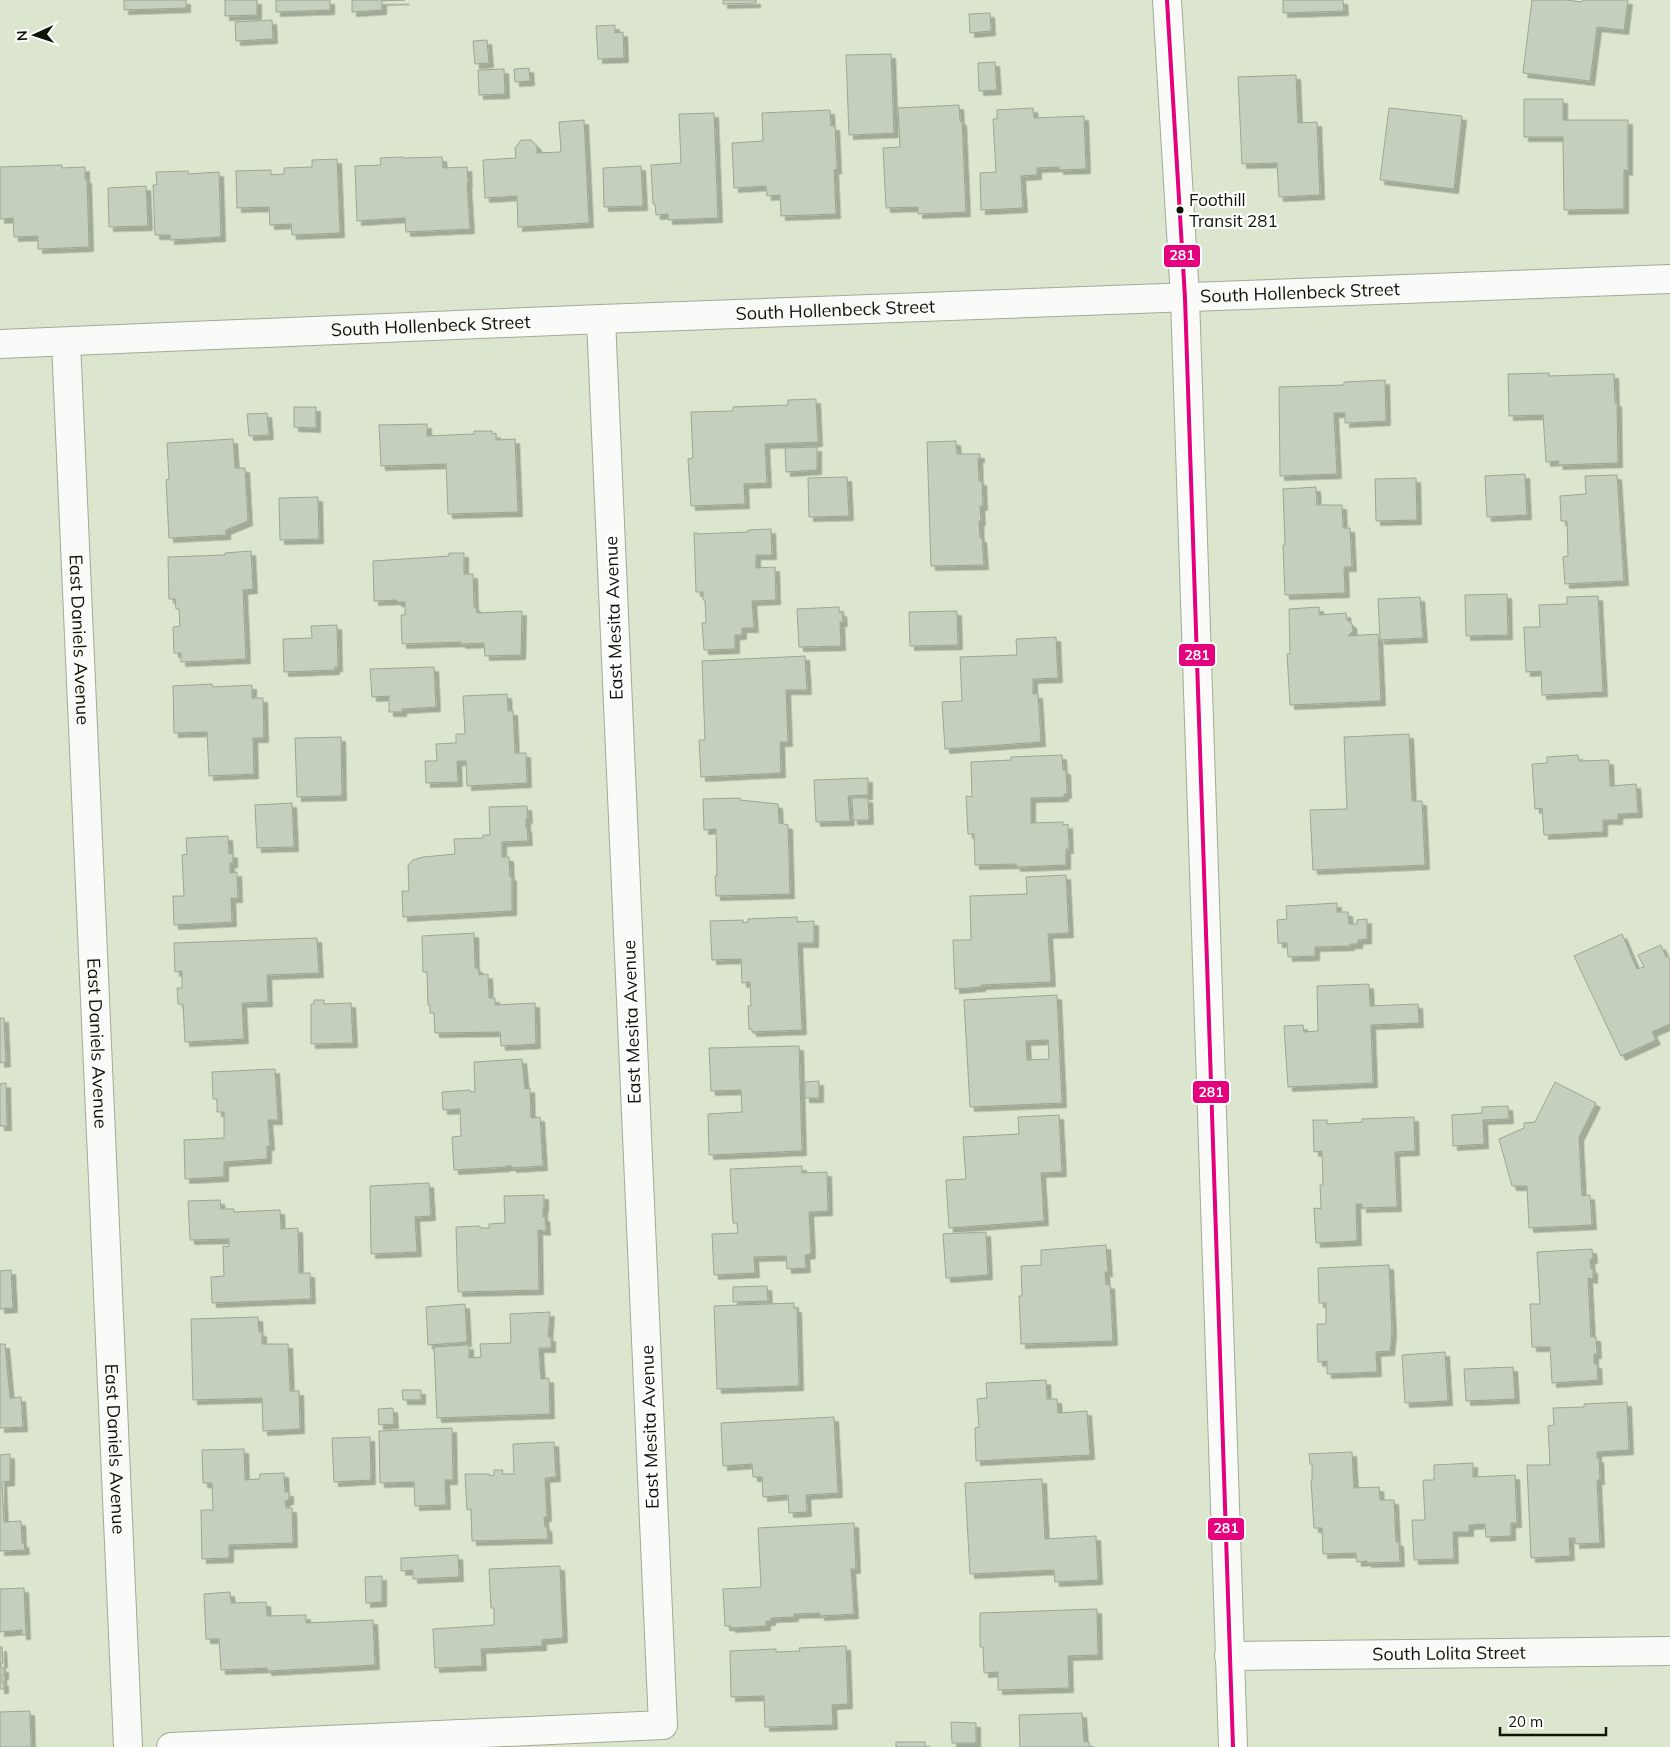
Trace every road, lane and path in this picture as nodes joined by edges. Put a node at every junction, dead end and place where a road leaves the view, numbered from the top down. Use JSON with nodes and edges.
{"nodes":[{"id":1,"x":1168,"y":0,"type":"edge"},
{"id":2,"x":1670,"y":279,"type":"edge"},
{"id":3,"x":1184,"y":298,"type":"junction"},
{"id":4,"x":602,"y":320,"type":"junction"},
{"id":5,"x":66,"y":342,"type":"junction"},
{"id":6,"x":0,"y":344,"type":"edge"},
{"id":7,"x":1670,"y":1651,"type":"edge"},
{"id":8,"x":1229,"y":1656,"type":"junction"},
{"id":9,"x":128,"y":1747,"type":"edge"},
{"id":10,"x":171,"y":1747,"type":"edge"},
{"id":11,"x":1234,"y":1747,"type":"edge"}],
"edges":[{"from":1,"to":3,"type":"street"},
{"from":2,"to":3,"type":"street","name":"South Hollenbeck Street"},
{"from":3,"to":4,"type":"street","name":"South Hollenbeck Street"},
{"from":3,"to":8,"type":"street"},
{"from":4,"to":5,"type":"street","name":"South Hollenbeck Street"},
{"from":4,"to":10,"type":"street","name":"East Mesita Avenue"},
{"from":5,"to":6,"type":"street","name":"South Hollenbeck Street"},
{"from":5,"to":9,"type":"street","name":"East Daniels Avenue"},
{"from":7,"to":8,"type":"street","name":"South Lolita Street"},
{"from":8,"to":11,"type":"street"}]}
